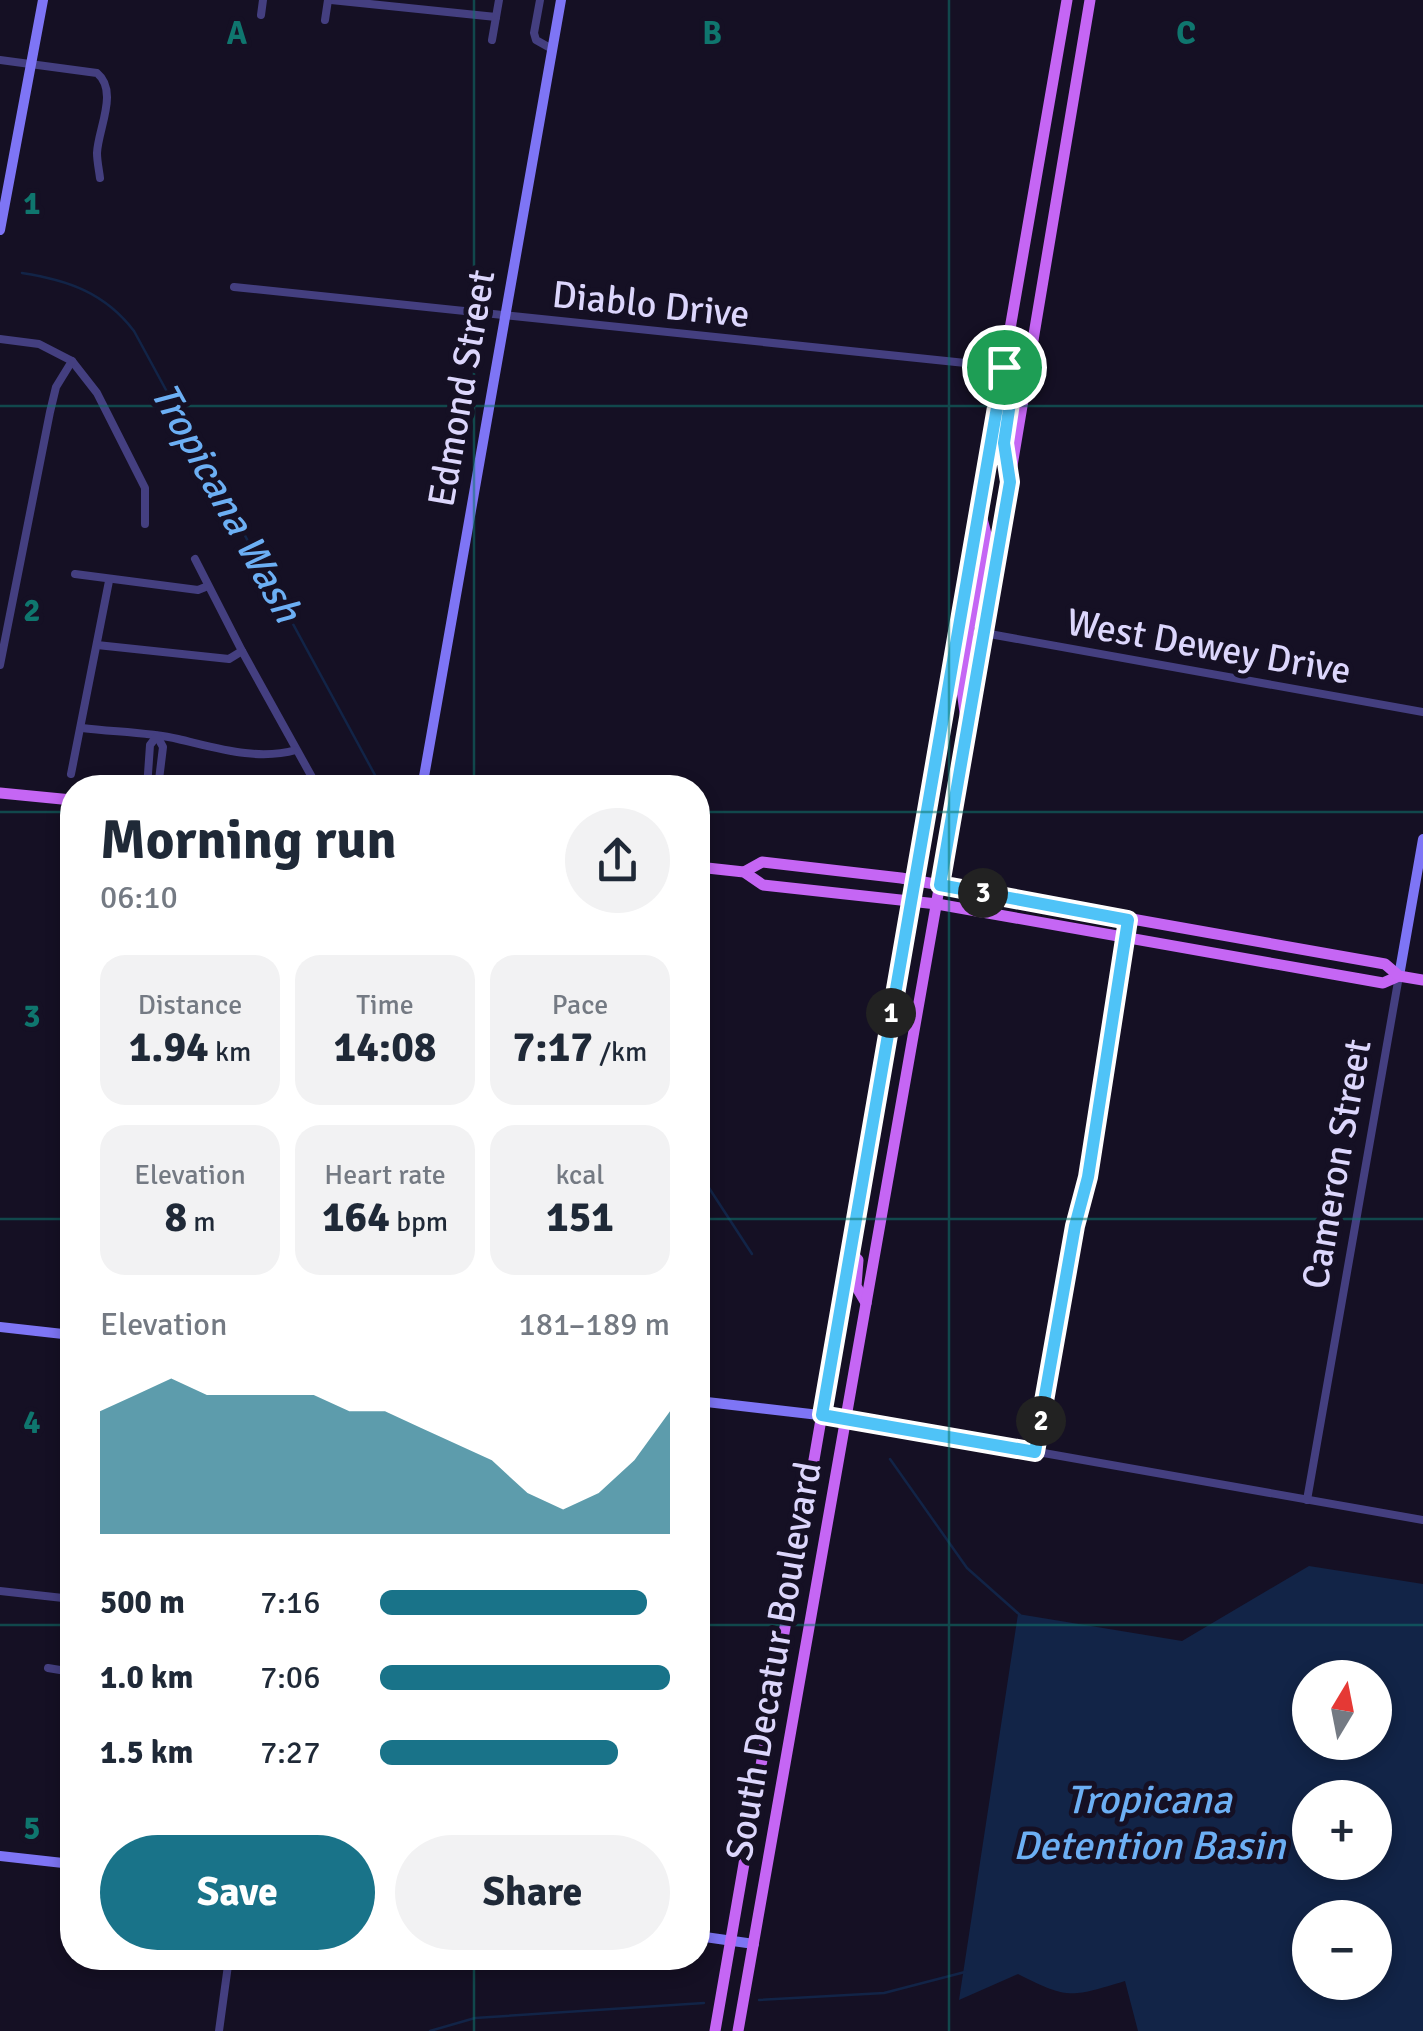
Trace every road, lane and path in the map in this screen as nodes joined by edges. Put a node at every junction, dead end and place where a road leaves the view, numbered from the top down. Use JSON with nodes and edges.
{"nodes":[{"id":1,"x":43,"y":0,"type":"edge"},
{"id":2,"x":263,"y":0,"type":"edge"},
{"id":3,"x":329,"y":0,"type":"edge"},
{"id":4,"x":499,"y":0,"type":"edge"},
{"id":5,"x":540,"y":0,"type":"edge"},
{"id":6,"x":561,"y":0,"type":"edge"},
{"id":7,"x":1067,"y":0,"type":"edge"},
{"id":8,"x":1090,"y":0,"type":"edge"},
{"id":9,"x":261,"y":15,"type":"dead end"},
{"id":10,"x":496,"y":17,"type":"junction"},
{"id":11,"x":325,"y":20,"type":"dead end"},
{"id":12,"x":492,"y":40,"type":"dead end"},
{"id":13,"x":552,"y":49,"type":"junction"},
{"id":14,"x":0,"y":60,"type":"edge"},
{"id":15,"x":31,"y":64,"type":"junction"},
{"id":16,"x":100,"y":178,"type":"dead end"},
{"id":17,"x":0,"y":230,"type":"edge"},
{"id":18,"x":234,"y":287,"type":"dead end"},
{"id":19,"x":505,"y":316,"type":"junction"},
{"id":20,"x":0,"y":339,"type":"edge"},
{"id":21,"x":72,"y":361,"type":"junction"},
{"id":22,"x":1004,"y":367,"type":"junction"},
{"id":23,"x":1010,"y":482,"type":"junction"},
{"id":24,"x":979,"y":511,"type":"junction"},
{"id":25,"x":144,"y":524,"type":"dead end"},
{"id":26,"x":195,"y":559,"type":"dead end"},
{"id":27,"x":74,"y":574,"type":"dead end"},
{"id":28,"x":109,"y":581,"type":"junction"},
{"id":29,"x":208,"y":586,"type":"junction"},
{"id":30,"x":961,"y":614,"type":"junction"},
{"id":31,"x":984,"y":634,"type":"junction"},
{"id":32,"x":3,"y":639,"type":"edge"},
{"id":33,"x":98,"y":645,"type":"junction"},
{"id":34,"x":242,"y":651,"type":"junction"},
{"id":35,"x":0,"y":665,"type":"edge"},
{"id":36,"x":1423,"y":712,"type":"edge"},
{"id":37,"x":82,"y":728,"type":"junction"},
{"id":38,"x":968,"y":729,"type":"junction"},
{"id":39,"x":157,"y":736,"type":"junction"},
{"id":40,"x":296,"y":750,"type":"junction"},
{"id":41,"x":71,"y":774,"type":"dead end"},
{"id":42,"x":148,"y":775,"type":"edge"},
{"id":43,"x":160,"y":775,"type":"edge"},
{"id":44,"x":310,"y":775,"type":"edge"},
{"id":45,"x":424,"y":775,"type":"edge"},
{"id":46,"x":0,"y":792,"type":"edge"},
{"id":47,"x":60,"y":799,"type":"edge"},
{"id":48,"x":1423,"y":839,"type":"edge"},
{"id":49,"x":710,"y":868,"type":"edge"},
{"id":50,"x":744,"y":872,"type":"junction"},
{"id":51,"x":914,"y":881,"type":"junction"},
{"id":52,"x":940,"y":885,"type":"junction"},
{"id":53,"x":911,"y":900,"type":"junction"},
{"id":54,"x":937,"y":904,"type":"junction"},
{"id":55,"x":1128,"y":920,"type":"junction"},
{"id":56,"x":1127,"y":938,"type":"junction"},
{"id":57,"x":1399,"y":976,"type":"junction"},
{"id":58,"x":1423,"y":980,"type":"edge"},
{"id":59,"x":850,"y":1252,"type":"junction"},
{"id":60,"x":866,"y":1302,"type":"junction"},
{"id":61,"x":0,"y":1327,"type":"edge"},
{"id":62,"x":60,"y":1333,"type":"edge"},
{"id":63,"x":710,"y":1403,"type":"edge"},
{"id":64,"x":822,"y":1415,"type":"junction"},
{"id":65,"x":845,"y":1418,"type":"junction"},
{"id":66,"x":1035,"y":1452,"type":"junction"},
{"id":67,"x":1308,"y":1500,"type":"junction"},
{"id":68,"x":1423,"y":1520,"type":"edge"},
{"id":69,"x":0,"y":1591,"type":"edge"},
{"id":70,"x":60,"y":1598,"type":"edge"},
{"id":71,"x":48,"y":1668,"type":"dead end"},
{"id":72,"x":60,"y":1670,"type":"edge"},
{"id":73,"x":0,"y":1856,"type":"edge"},
{"id":74,"x":60,"y":1863,"type":"edge"},
{"id":75,"x":710,"y":1938,"type":"edge"},
{"id":76,"x":729,"y":1940,"type":"junction"},
{"id":77,"x":754,"y":1944,"type":"junction"},
{"id":78,"x":228,"y":1970,"type":"edge"},
{"id":79,"x":219,"y":2031,"type":"edge"},
{"id":80,"x":715,"y":2031,"type":"edge"},
{"id":81,"x":738,"y":2031,"type":"edge"}],
"edges":[{"from":1,"to":15,"type":"street"},
{"from":2,"to":9,"type":"street"},
{"from":3,"to":10,"type":"street"},
{"from":3,"to":11,"type":"street"},
{"from":4,"to":10,"type":"street"},
{"from":5,"to":13,"type":"street"},
{"from":6,"to":13,"type":"street","name":"Edmond Street"},
{"from":7,"to":22,"type":"main road","name":"South Decatur Boulevard"},
{"from":8,"to":23,"type":"main road","name":"South Decatur Boulevard"},
{"from":10,"to":12,"type":"street"},
{"from":13,"to":19,"type":"street","name":"Edmond Street"},
{"from":14,"to":15,"type":"street"},
{"from":15,"to":16,"type":"street"},
{"from":15,"to":17,"type":"street"},
{"from":18,"to":19,"type":"street","name":"Diablo Drive"},
{"from":19,"to":22,"type":"street","name":"Diablo Drive"},
{"from":19,"to":45,"type":"street","name":"Edmond Street"},
{"from":20,"to":21,"type":"street"},
{"from":21,"to":25,"type":"street"},
{"from":21,"to":32,"type":"street"},
{"from":22,"to":23,"type":"main road"},
{"from":22,"to":24,"type":"main road","name":"South Decatur Boulevard"},
{"from":23,"to":31,"type":"main road","name":"South Decatur Boulevard"},
{"from":24,"to":30,"type":"main road","name":"South Decatur Boulevard"},
{"from":24,"to":31,"type":"main road"},
{"from":26,"to":29,"type":"street"},
{"from":27,"to":28,"type":"street"},
{"from":28,"to":29,"type":"street"},
{"from":28,"to":33,"type":"street"},
{"from":29,"to":34,"type":"street"},
{"from":30,"to":38,"type":"main road"},
{"from":30,"to":51,"type":"main road","name":"South Decatur Boulevard"},
{"from":31,"to":36,"type":"street","name":"West Dewey Drive"},
{"from":31,"to":38,"type":"main road","name":"South Decatur Boulevard"},
{"from":32,"to":35,"type":"street"},
{"from":33,"to":34,"type":"street"},
{"from":33,"to":37,"type":"street"},
{"from":34,"to":40,"type":"street"},
{"from":37,"to":39,"type":"street"},
{"from":37,"to":41,"type":"street"},
{"from":38,"to":52,"type":"main road","name":"South Decatur Boulevard"},
{"from":39,"to":40,"type":"street"},
{"from":39,"to":42,"type":"street"},
{"from":39,"to":43,"type":"street"},
{"from":40,"to":44,"type":"street"},
{"from":46,"to":47,"type":"main road"},
{"from":48,"to":57,"type":"street","name":"Cameron Street"},
{"from":49,"to":50,"type":"main road"},
{"from":50,"to":51,"type":"main road"},
{"from":50,"to":53,"type":"main road"},
{"from":51,"to":52,"type":"main road"},
{"from":51,"to":53,"type":"main road","name":"South Decatur Boulevard"},
{"from":52,"to":54,"type":"main road","name":"South Decatur Boulevard"},
{"from":52,"to":55,"type":"main road"},
{"from":53,"to":54,"type":"main road"},
{"from":53,"to":59,"type":"main road","name":"South Decatur Boulevard"},
{"from":54,"to":56,"type":"main road"},
{"from":54,"to":60,"type":"main road","name":"South Decatur Boulevard"},
{"from":55,"to":56,"type":"street"},
{"from":55,"to":57,"type":"main road"},
{"from":56,"to":57,"type":"main road"},
{"from":56,"to":66,"type":"street"},
{"from":57,"to":58,"type":"main road"},
{"from":57,"to":67,"type":"street","name":"Cameron Street"},
{"from":59,"to":60,"type":"main road"},
{"from":59,"to":64,"type":"main road","name":"South Decatur Boulevard"},
{"from":60,"to":65,"type":"main road","name":"South Decatur Boulevard"},
{"from":61,"to":62,"type":"street"},
{"from":63,"to":64,"type":"street"},
{"from":64,"to":65,"type":"street"},
{"from":64,"to":76,"type":"main road","name":"South Decatur Boulevard"},
{"from":65,"to":66,"type":"street"},
{"from":65,"to":77,"type":"main road","name":"South Decatur Boulevard"},
{"from":66,"to":67,"type":"street"},
{"from":67,"to":68,"type":"street"},
{"from":69,"to":70,"type":"street"},
{"from":71,"to":72,"type":"street"},
{"from":73,"to":74,"type":"street"},
{"from":75,"to":76,"type":"street"},
{"from":76,"to":77,"type":"street"},
{"from":76,"to":80,"type":"main road","name":"South Decatur Boulevard"},
{"from":77,"to":81,"type":"main road","name":"South Decatur Boulevard"},
{"from":78,"to":79,"type":"street"}]}
